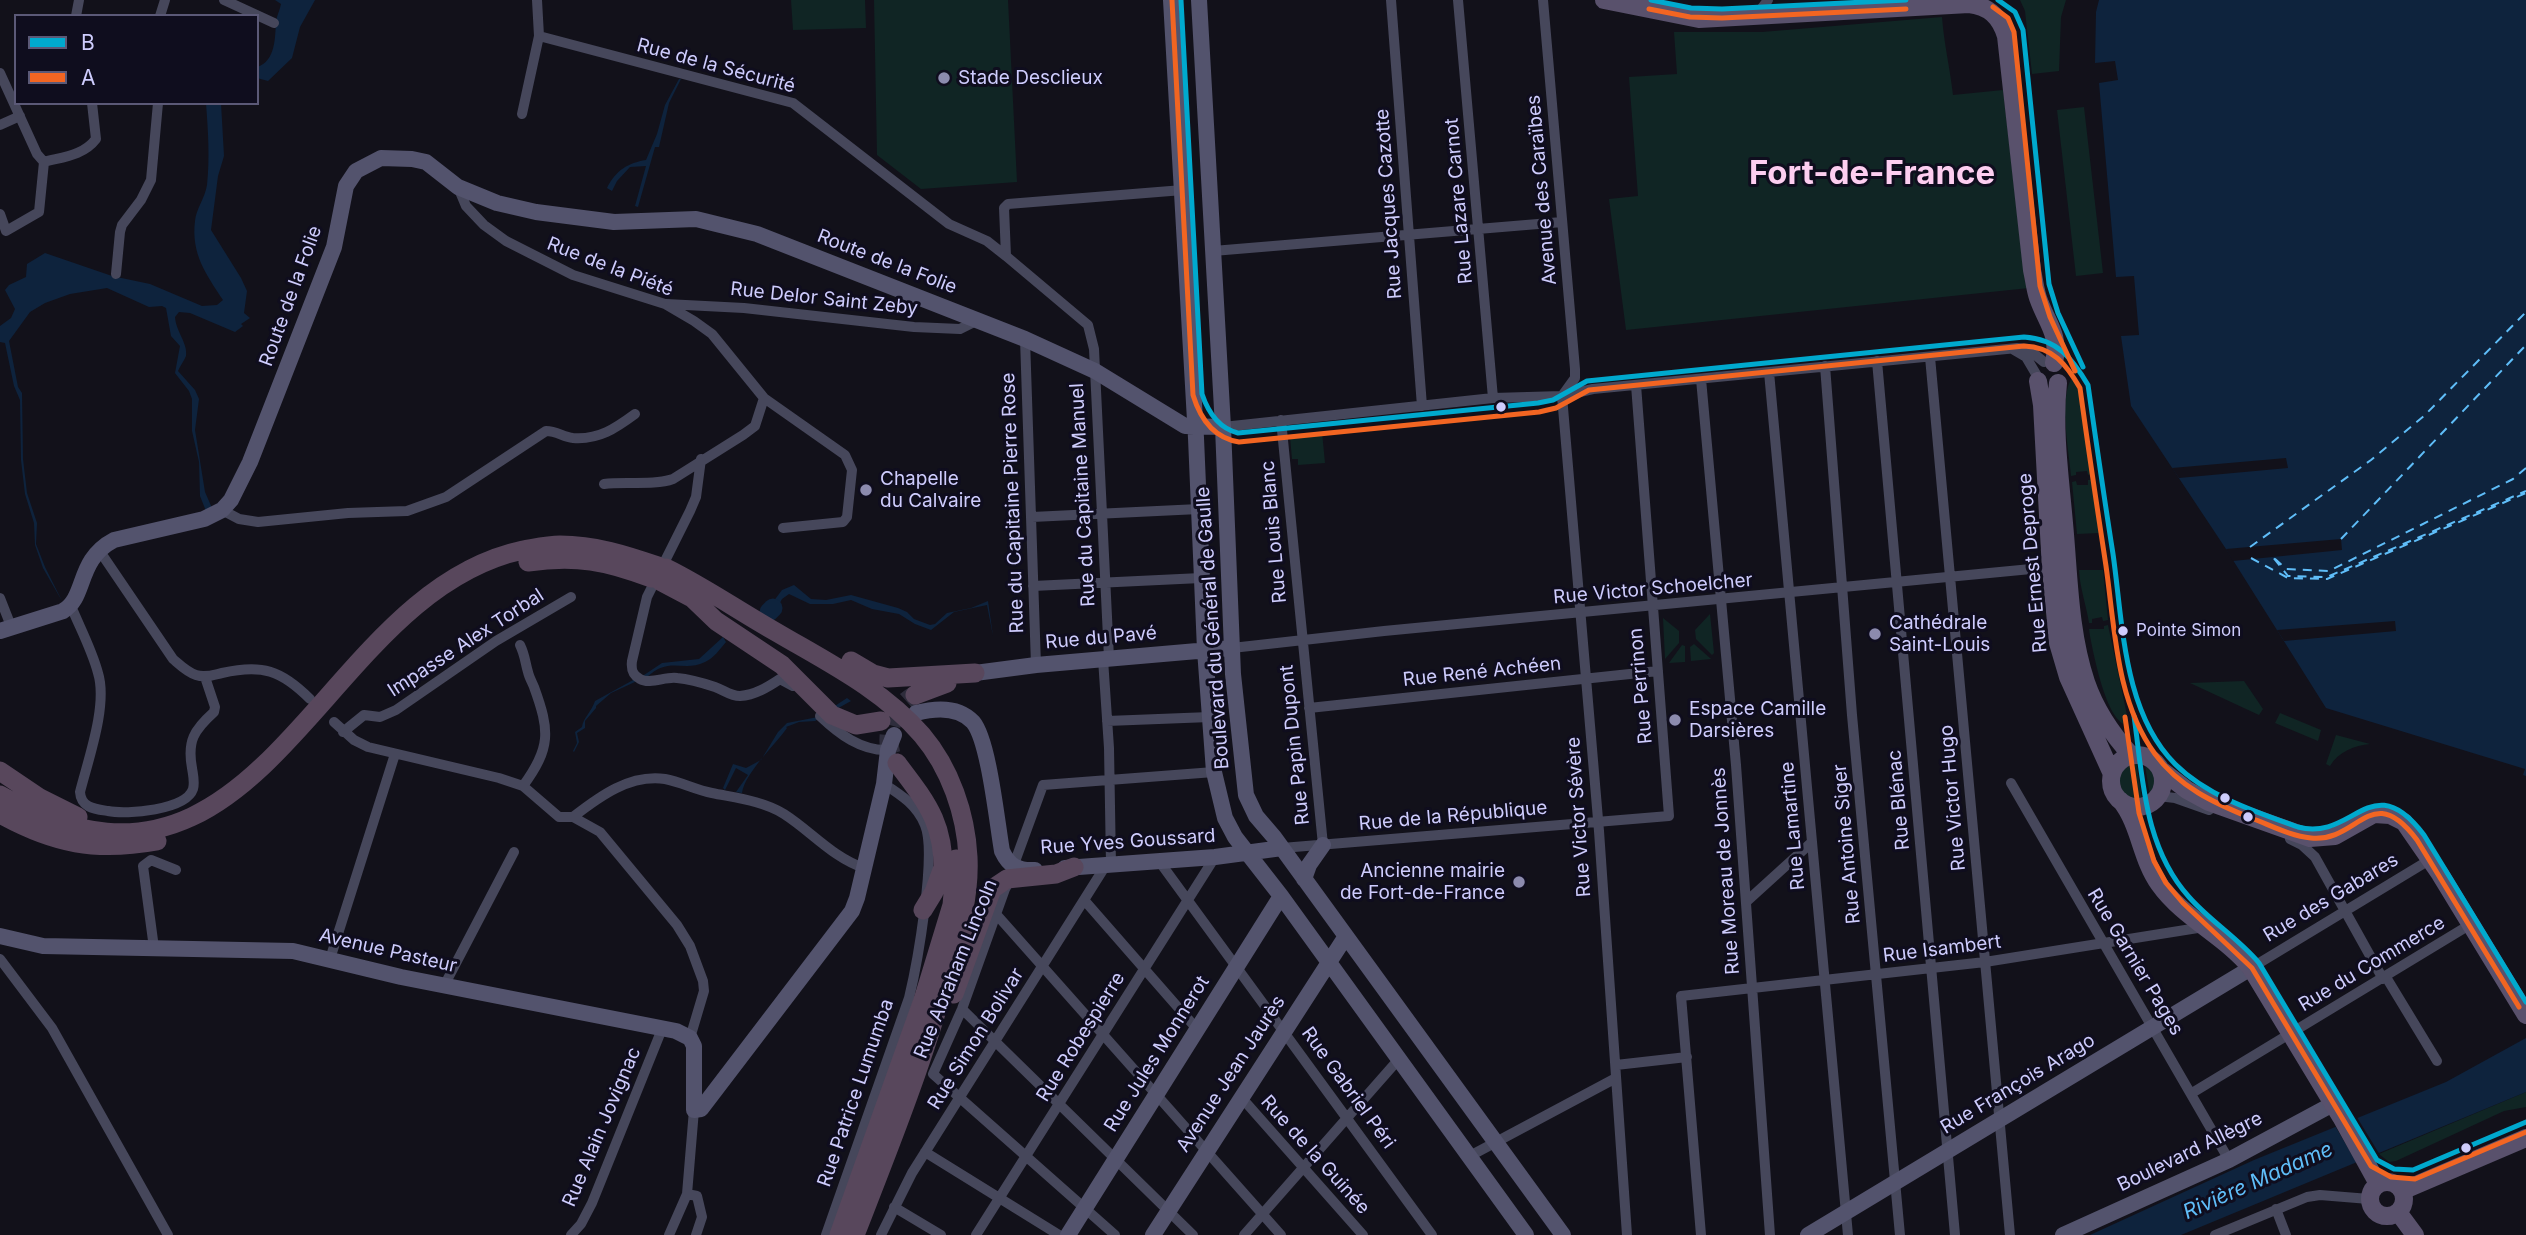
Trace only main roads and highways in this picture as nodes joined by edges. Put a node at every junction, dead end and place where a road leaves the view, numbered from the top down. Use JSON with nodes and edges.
{"nodes":[{"id":1,"x":1171,"y":0,"type":"edge"},
{"id":2,"x":1199,"y":0,"type":"edge"},
{"id":3,"x":1604,"y":0,"type":"edge"},
{"id":4,"x":2043,"y":370,"type":"junction"},
{"id":5,"x":1223,"y":427,"type":"junction"},
{"id":6,"x":1192,"y":430,"type":"junction"},
{"id":7,"x":1226,"y":525,"type":"junction"},
{"id":8,"x":699,"y":595,"type":"junction"},
{"id":9,"x":5,"y":628,"type":"edge"},
{"id":10,"x":1232,"y":648,"type":"junction"},
{"id":11,"x":1205,"y":650,"type":"junction"},
{"id":12,"x":975,"y":673,"type":"junction"},
{"id":13,"x":915,"y":704,"type":"joint"},
{"id":14,"x":325,"y":714,"type":"junction"},
{"id":15,"x":890,"y":742,"type":"junction"},
{"id":16,"x":2131,"y":755,"type":"junction"},
{"id":17,"x":2161,"y":770,"type":"junction"},
{"id":18,"x":0,"y":771,"type":"edge"},
{"id":19,"x":2112,"y":774,"type":"junction"},
{"id":20,"x":0,"y":794,"type":"edge"},
{"id":21,"x":2121,"y":801,"type":"junction"},
{"id":22,"x":0,"y":814,"type":"edge"},
{"id":23,"x":136,"y":831,"type":"junction"},
{"id":24,"x":1323,"y":845,"type":"road end"},
{"id":25,"x":1250,"y":854,"type":"junction"},
{"id":26,"x":1286,"y":854,"type":"junction"},
{"id":27,"x":943,"y":866,"type":"junction"},
{"id":28,"x":1074,"y":867,"type":"joint"},
{"id":29,"x":1011,"y":869,"type":"junction"},
{"id":30,"x":1265,"y":875,"type":"junction"},
{"id":31,"x":1304,"y":879,"type":"junction"},
{"id":32,"x":1281,"y":896,"type":"junction"},
{"id":33,"x":923,"y":910,"type":"road end"},
{"id":34,"x":0,"y":936,"type":"edge"},
{"id":35,"x":1346,"y":936,"type":"junction"},
{"id":36,"x":1329,"y":963,"type":"junction"},
{"id":37,"x":2250,"y":968,"type":"junction"},
{"id":38,"x":2526,"y":1014,"type":"edge"},
{"id":39,"x":894,"y":1108,"type":"junction"},
{"id":40,"x":2337,"y":1111,"type":"junction"},
{"id":41,"x":1491,"y":1136,"type":"junction"},
{"id":42,"x":2526,"y":1138,"type":"edge"},
{"id":43,"x":1465,"y":1152,"type":"junction"},
{"id":44,"x":2374,"y":1191,"type":"junction"},
{"id":45,"x":2402,"y":1191,"type":"junction"},
{"id":46,"x":2398,"y":1212,"type":"junction"},
{"id":47,"x":839,"y":1235,"type":"edge"},
{"id":48,"x":855,"y":1235,"type":"edge"},
{"id":49,"x":1068,"y":1235,"type":"edge"},
{"id":50,"x":1153,"y":1235,"type":"edge"},
{"id":51,"x":1525,"y":1235,"type":"edge"},
{"id":52,"x":1563,"y":1235,"type":"edge"},
{"id":53,"x":1808,"y":1235,"type":"edge"},
{"id":54,"x":2063,"y":1235,"type":"edge"},
{"id":55,"x":2415,"y":1235,"type":"edge"}],
"edges":[{"from":1,"to":6,"type":"main road","name":"Boulevard du Général de Gaulle"},
{"from":2,"to":5,"type":"main road","name":"Boulevard du Général de Gaulle"},
{"from":3,"to":4,"type":"main road"},
{"from":4,"to":16,"type":"main road","name":"Rue Ernest Deproge"},
{"from":4,"to":19,"type":"main road","name":"Rue Ernest Deproge"},
{"from":5,"to":6,"type":"main road"},
{"from":5,"to":7,"type":"main road","name":"Boulevard du Général de Gaulle"},
{"from":6,"to":7,"type":"main road"},
{"from":6,"to":9,"type":"main road","name":"Route de la Folie"},
{"from":6,"to":11,"type":"main road","name":"Boulevard du Général de Gaulle"},
{"from":7,"to":10,"type":"main road","name":"Boulevard du Général de Gaulle"},
{"from":8,"to":12,"type":"highway"},
{"from":8,"to":14,"type":"highway"},
{"from":8,"to":15,"type":"highway"},
{"from":8,"to":39,"type":"highway"},
{"from":10,"to":11,"type":"main road","name":"Rue du Pavé"},
{"from":10,"to":26,"type":"main road","name":"Boulevard du Général de Gaulle"},
{"from":11,"to":12,"type":"main road","name":"Rue du Pavé"},
{"from":11,"to":25,"type":"main road","name":"Boulevard du Général de Gaulle"},
{"from":12,"to":13,"type":"highway"},
{"from":13,"to":29,"type":"main road"},
{"from":14,"to":22,"type":"highway"},
{"from":14,"to":23,"type":"highway"},
{"from":15,"to":27,"type":"highway"},
{"from":15,"to":34,"type":"main road","name":"Avenue Pasteur"},
{"from":16,"to":17,"type":"main road"},
{"from":16,"to":19,"type":"main road"},
{"from":17,"to":21,"type":"main road"},
{"from":17,"to":38,"type":"main road"},
{"from":18,"to":23,"type":"highway"},
{"from":19,"to":21,"type":"main road"},
{"from":20,"to":23,"type":"highway"},
{"from":21,"to":37,"type":"main road"},
{"from":24,"to":31,"type":"main road"},
{"from":25,"to":26,"type":"main road","name":"Rue Yves Goussard"},
{"from":25,"to":28,"type":"main road","name":"Rue Yves Goussard"},
{"from":25,"to":30,"type":"main road","name":"Boulevard du Général de Gaulle"},
{"from":26,"to":30,"type":"main road"},
{"from":26,"to":31,"type":"main road","name":"Boulevard du Général de Gaulle"},
{"from":27,"to":33,"type":"highway"},
{"from":27,"to":39,"type":"highway"},
{"from":28,"to":29,"type":"highway"},
{"from":29,"to":39,"type":"highway"},
{"from":30,"to":32,"type":"main road","name":"Boulevard du Général de Gaulle"},
{"from":31,"to":35,"type":"main road","name":"Boulevard du Général de Gaulle"},
{"from":32,"to":36,"type":"main road","name":"Boulevard du Général de Gaulle"},
{"from":32,"to":49,"type":"main road","name":"Rue Jules Monnerot"},
{"from":35,"to":36,"type":"main road","name":"Avenue Jean Jaurès"},
{"from":35,"to":41,"type":"main road","name":"Boulevard du Général de Gaulle"},
{"from":36,"to":43,"type":"main road","name":"Boulevard du Général de Gaulle"},
{"from":36,"to":50,"type":"main road","name":"Avenue Jean Jaurès"},
{"from":37,"to":40,"type":"main road"},
{"from":37,"to":53,"type":"main road","name":"Rue François Arago"},
{"from":39,"to":47,"type":"highway"},
{"from":39,"to":48,"type":"highway"},
{"from":40,"to":44,"type":"main road"},
{"from":40,"to":54,"type":"main road","name":"Boulevard Allègre"},
{"from":41,"to":43,"type":"main road"},
{"from":41,"to":52,"type":"main road","name":"Boulevard du Général de Gaulle"},
{"from":42,"to":45,"type":"main road"},
{"from":43,"to":51,"type":"main road","name":"Boulevard du Général de Gaulle"},
{"from":44,"to":45,"type":"main road"},
{"from":44,"to":46,"type":"main road"},
{"from":45,"to":46,"type":"main road"},
{"from":46,"to":55,"type":"main road"}]}
